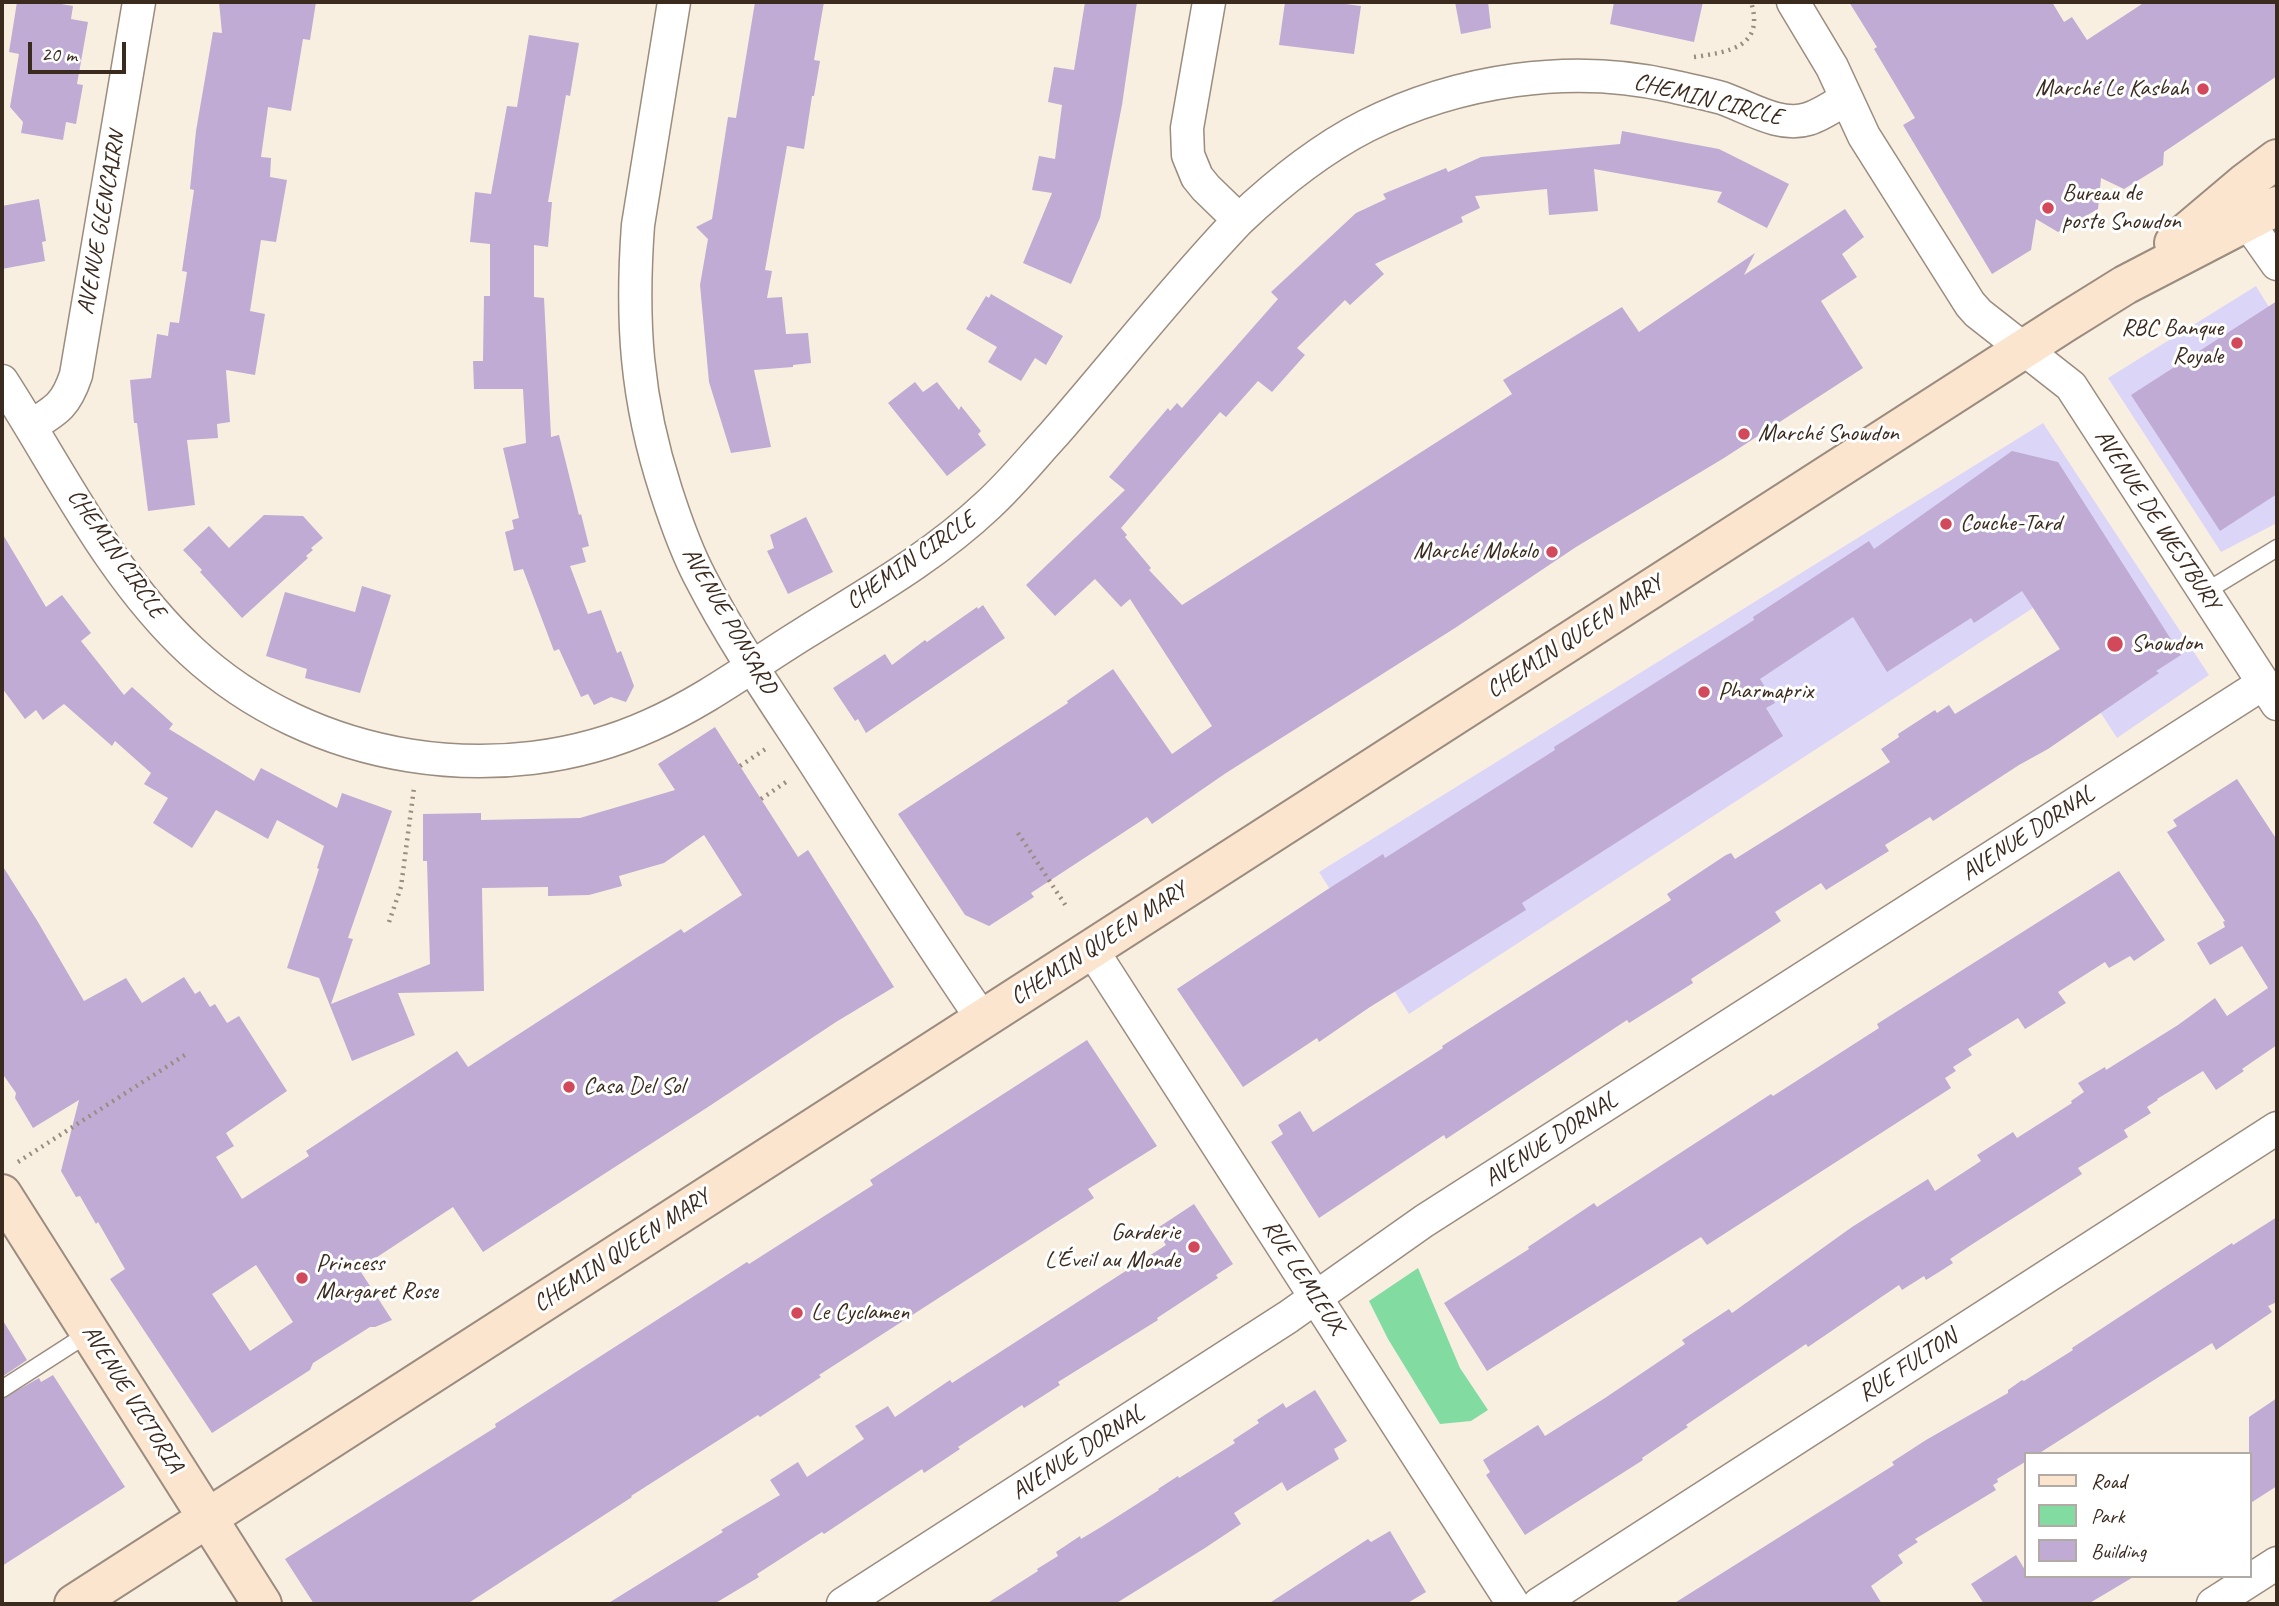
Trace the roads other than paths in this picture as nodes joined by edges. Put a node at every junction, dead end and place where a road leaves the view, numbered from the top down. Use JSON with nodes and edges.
{"nodes":[{"id":1,"x":139,"y":2,"type":"edge"},
{"id":2,"x":674,"y":2,"type":"edge"},
{"id":3,"x":1209,"y":2,"type":"edge"},
{"id":4,"x":1793,"y":2,"type":"edge"},
{"id":5,"x":1845,"y":99,"type":"junction"},
{"id":6,"x":2277,"y":159,"type":"edge"},
{"id":7,"x":2252,"y":208,"type":"edge"},
{"id":8,"x":1238,"y":220,"type":"junction"},
{"id":9,"x":2277,"y":264,"type":"edge"},
{"id":10,"x":2024,"y":348,"type":"junction"},
{"id":11,"x":2,"y":380,"type":"edge"},
{"id":12,"x":32,"y":426,"type":"junction"},
{"id":13,"x":2277,"y":548,"type":"edge"},
{"id":14,"x":2205,"y":592,"type":"junction"},
{"id":15,"x":753,"y":666,"type":"junction"},
{"id":16,"x":2271,"y":694,"type":"edge"},
{"id":17,"x":1092,"y":950,"type":"junction"},
{"id":18,"x":983,"y":1020,"type":"junction"},
{"id":19,"x":2277,"y":1128,"type":"edge"},
{"id":20,"x":10,"y":1179,"type":"edge"},
{"id":21,"x":1316,"y":1297,"type":"junction"},
{"id":22,"x":89,"y":1333,"type":"junction"},
{"id":23,"x":2,"y":1389,"type":"edge"},
{"id":24,"x":207,"y":1517,"type":"junction"},
{"id":25,"x":2277,"y":1563,"type":"edge"},
{"id":26,"x":74,"y":1604,"type":"edge"},
{"id":27,"x":262,"y":1604,"type":"edge"},
{"id":28,"x":843,"y":1604,"type":"edge"},
{"id":29,"x":1513,"y":1604,"type":"edge"},
{"id":30,"x":1539,"y":1604,"type":"edge"},
{"id":31,"x":2213,"y":1604,"type":"edge"}],
"edges":[{"from":1,"to":12,"type":"street","name":"AVENUE GLENCAIRN"},
{"from":2,"to":15,"type":"street","name":"AVENUE PONSARD"},
{"from":3,"to":8,"type":"street"},
{"from":4,"to":5,"type":"street"},
{"from":5,"to":8,"type":"street","name":"CHEMIN CIRCLE"},
{"from":5,"to":10,"type":"street"},
{"from":6,"to":7,"type":"street","name":"CHEMIN QUEEN MARY"},
{"from":7,"to":9,"type":"street"},
{"from":7,"to":10,"type":"street","name":"CHEMIN QUEEN MARY"},
{"from":8,"to":15,"type":"street","name":"CHEMIN CIRCLE"},
{"from":10,"to":14,"type":"street","name":"AVENUE DE WESTBURY"},
{"from":10,"to":17,"type":"street","name":"CHEMIN QUEEN MARY"},
{"from":11,"to":12,"type":"street","name":"CHEMIN CIRCLE"},
{"from":12,"to":15,"type":"street","name":"CHEMIN CIRCLE"},
{"from":13,"to":14,"type":"lane"},
{"from":14,"to":16,"type":"street","name":"AVENUE DE WESTBURY"},
{"from":15,"to":18,"type":"street","name":"AVENUE PONSARD"},
{"from":16,"to":21,"type":"street","name":"AVENUE DORNAL"},
{"from":17,"to":18,"type":"street","name":"CHEMIN QUEEN MARY"},
{"from":17,"to":21,"type":"street","name":"RUE LEMIEUX"},
{"from":18,"to":24,"type":"street","name":"CHEMIN QUEEN MARY"},
{"from":19,"to":30,"type":"street","name":"RUE FULTON"},
{"from":20,"to":22,"type":"street","name":"AVENUE VICTORIA"},
{"from":21,"to":28,"type":"street","name":"AVENUE DORNAL"},
{"from":21,"to":29,"type":"street","name":"RUE LEMIEUX"},
{"from":22,"to":23,"type":"lane"},
{"from":22,"to":24,"type":"street","name":"AVENUE VICTORIA"},
{"from":24,"to":26,"type":"street","name":"CHEMIN QUEEN MARY"},
{"from":24,"to":27,"type":"street","name":"AVENUE VICTORIA"},
{"from":25,"to":31,"type":"street"}]}
